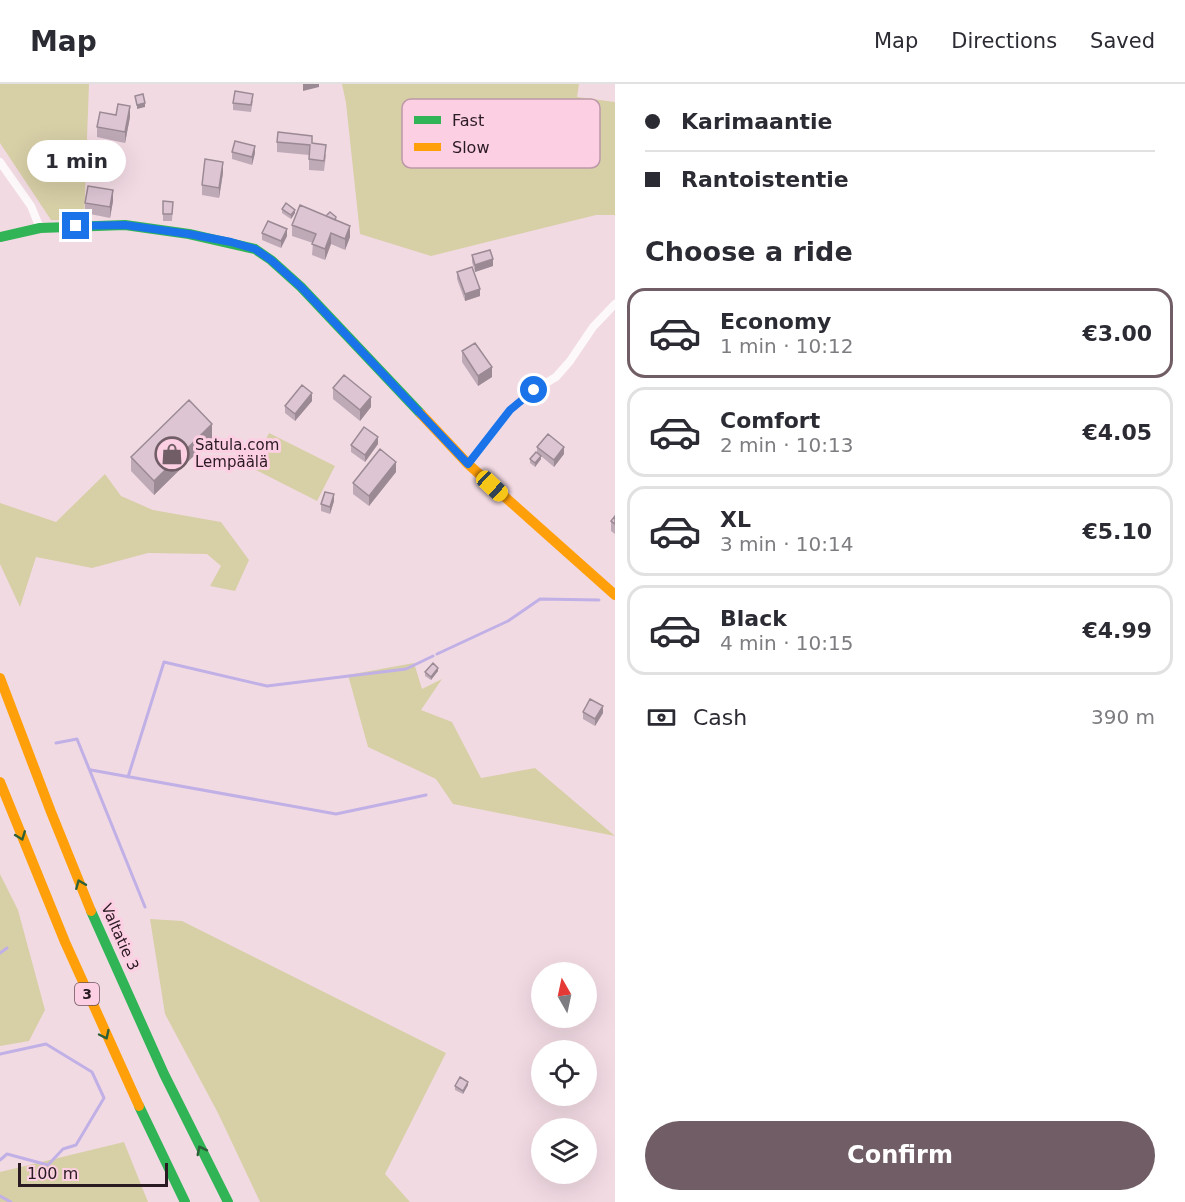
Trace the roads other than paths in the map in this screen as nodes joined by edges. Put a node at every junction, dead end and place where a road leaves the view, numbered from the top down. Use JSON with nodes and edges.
{"nodes":[{"id":1,"x":0,"y":162,"type":"edge"},
{"id":2,"x":40,"y":228,"type":"junction"},
{"id":3,"x":0,"y":237,"type":"edge"},
{"id":4,"x":615,"y":304,"type":"edge"},
{"id":5,"x":468,"y":464,"type":"junction"},
{"id":6,"x":615,"y":595,"type":"edge"},
{"id":7,"x":0,"y":678,"type":"edge"},
{"id":8,"x":0,"y":782,"type":"edge"},
{"id":9,"x":185,"y":1202,"type":"edge"},
{"id":10,"x":228,"y":1202,"type":"edge"}],
"edges":[{"from":1,"to":2,"type":"street"},
{"from":2,"to":3,"type":"main road"},
{"from":2,"to":5,"type":"main road"},
{"from":4,"to":5,"type":"street"},
{"from":5,"to":6,"type":"main road"},
{"from":10,"to":7,"type":"main road","name":"Valtatie 3","number":"3","one_way":true},
{"from":8,"to":9,"type":"main road","number":"3","one_way":true}]}
